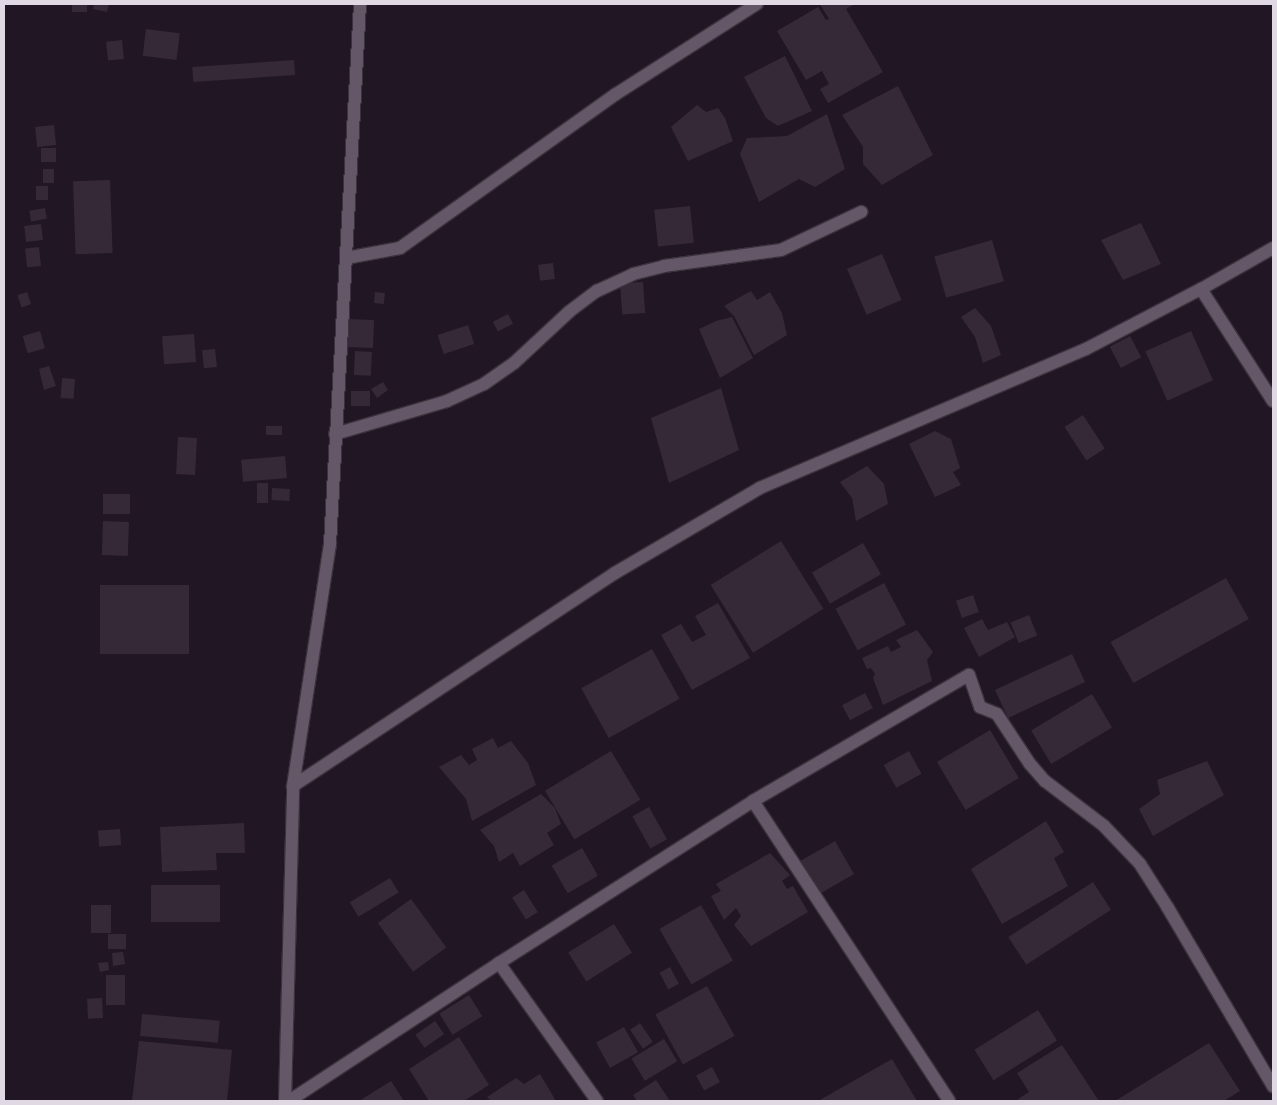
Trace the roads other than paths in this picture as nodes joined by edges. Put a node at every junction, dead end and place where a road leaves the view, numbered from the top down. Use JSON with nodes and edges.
{"nodes":[{"id":1,"x":360,"y":4,"type":"edge"},
{"id":2,"x":757,"y":4,"type":"edge"},
{"id":3,"x":861,"y":212,"type":"dead end"},
{"id":4,"x":1273,"y":248,"type":"edge"},
{"id":5,"x":346,"y":258,"type":"junction"},
{"id":6,"x":1201,"y":290,"type":"junction"},
{"id":7,"x":1273,"y":401,"type":"edge"},
{"id":8,"x":335,"y":434,"type":"junction"},
{"id":9,"x":293,"y":786,"type":"junction"},
{"id":10,"x":753,"y":801,"type":"junction"},
{"id":11,"x":499,"y":963,"type":"junction"},
{"id":12,"x":1273,"y":1086,"type":"edge"},
{"id":13,"x":285,"y":1101,"type":"edge"},
{"id":14,"x":289,"y":1101,"type":"edge"},
{"id":15,"x":597,"y":1101,"type":"edge"},
{"id":16,"x":949,"y":1101,"type":"edge"}],
"edges":[{"from":1,"to":5,"type":"street"},
{"from":2,"to":5,"type":"street"},
{"from":3,"to":8,"type":"street"},
{"from":4,"to":6,"type":"street"},
{"from":5,"to":8,"type":"street"},
{"from":6,"to":7,"type":"street"},
{"from":6,"to":9,"type":"street"},
{"from":8,"to":9,"type":"street"},
{"from":9,"to":13,"type":"street"},
{"from":10,"to":11,"type":"street"},
{"from":10,"to":12,"type":"street"},
{"from":10,"to":16,"type":"street"},
{"from":11,"to":14,"type":"street"},
{"from":11,"to":15,"type":"street"}]}
